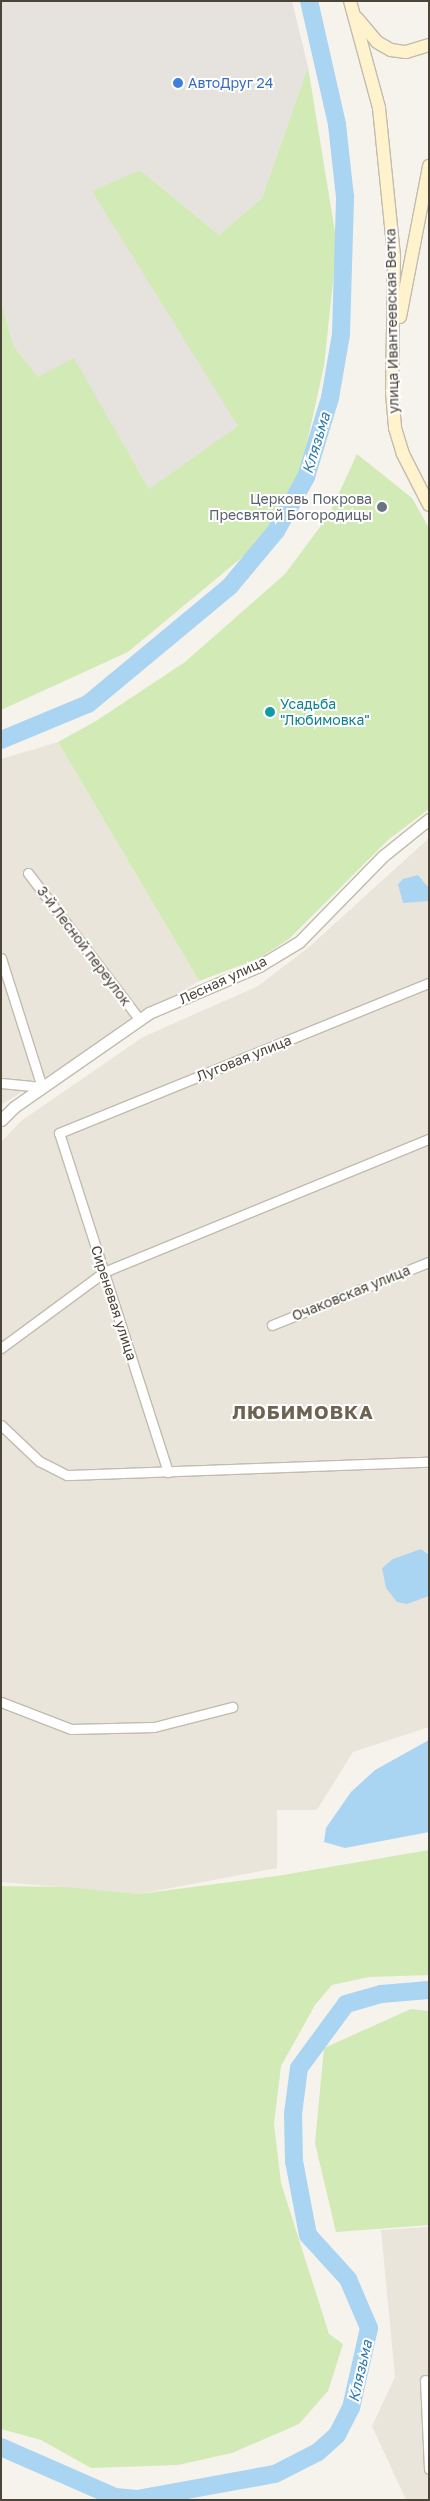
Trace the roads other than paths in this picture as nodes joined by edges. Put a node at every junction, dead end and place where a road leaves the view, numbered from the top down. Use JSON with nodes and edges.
{"nodes":[{"id":1,"x":352,"y":8,"type":"edge"},
{"id":2,"x":429,"y":45,"type":"edge"},
{"id":3,"x":429,"y":166,"type":"edge"},
{"id":4,"x":393,"y":358,"type":"junction"},
{"id":5,"x":429,"y":505,"type":"edge"},
{"id":6,"x":429,"y":820,"type":"edge"},
{"id":7,"x":28,"y":873,"type":"dead end"},
{"id":8,"x":1,"y":958,"type":"edge"},
{"id":9,"x":429,"y":983,"type":"edge"},
{"id":10,"x":140,"y":1020,"type":"junction"},
{"id":11,"x":1,"y":1083,"type":"edge"},
{"id":12,"x":42,"y":1087,"type":"junction"},
{"id":13,"x":1,"y":1120,"type":"edge"},
{"id":14,"x":59,"y":1133,"type":"joint"},
{"id":15,"x":429,"y":1139,"type":"edge"},
{"id":16,"x":429,"y":1262,"type":"edge"},
{"id":17,"x":104,"y":1272,"type":"junction"},
{"id":18,"x":272,"y":1325,"type":"dead end"},
{"id":19,"x":1,"y":1348,"type":"edge"},
{"id":20,"x":1,"y":1425,"type":"edge"},
{"id":21,"x":429,"y":1462,"type":"edge"},
{"id":22,"x":168,"y":1472,"type":"junction"},
{"id":23,"x":1,"y":1702,"type":"edge"},
{"id":24,"x":232,"y":1707,"type":"dead end"},
{"id":25,"x":425,"y":2380,"type":"dead end"},
{"id":26,"x":429,"y":2469,"type":"edge"}],
"edges":[{"from":1,"to":2,"type":"main road"},
{"from":1,"to":4,"type":"main road","name":"улица Ивантеевская Ветка"},
{"from":3,"to":4,"type":"main road"},
{"from":4,"to":5,"type":"main road","name":"улица Ивантеевская Ветка"},
{"from":6,"to":10,"type":"street","name":"Лесная улица"},
{"from":7,"to":10,"type":"street","name":"3-й Лесной переулок"},
{"from":8,"to":12,"type":"street"},
{"from":9,"to":14,"type":"street","name":"Луговая улица"},
{"from":10,"to":12,"type":"street","name":"Лесная улица"},
{"from":11,"to":12,"type":"street"},
{"from":12,"to":13,"type":"street","name":"Лесная улица"},
{"from":14,"to":17,"type":"street","name":"Сиреневая улица"},
{"from":15,"to":17,"type":"street"},
{"from":16,"to":18,"type":"street","name":"Очаковская улица"},
{"from":17,"to":19,"type":"street"},
{"from":17,"to":22,"type":"street","name":"Сиреневая улица"},
{"from":20,"to":22,"type":"street"},
{"from":21,"to":22,"type":"street"},
{"from":23,"to":24,"type":"street"},
{"from":25,"to":26,"type":"street"}]}
